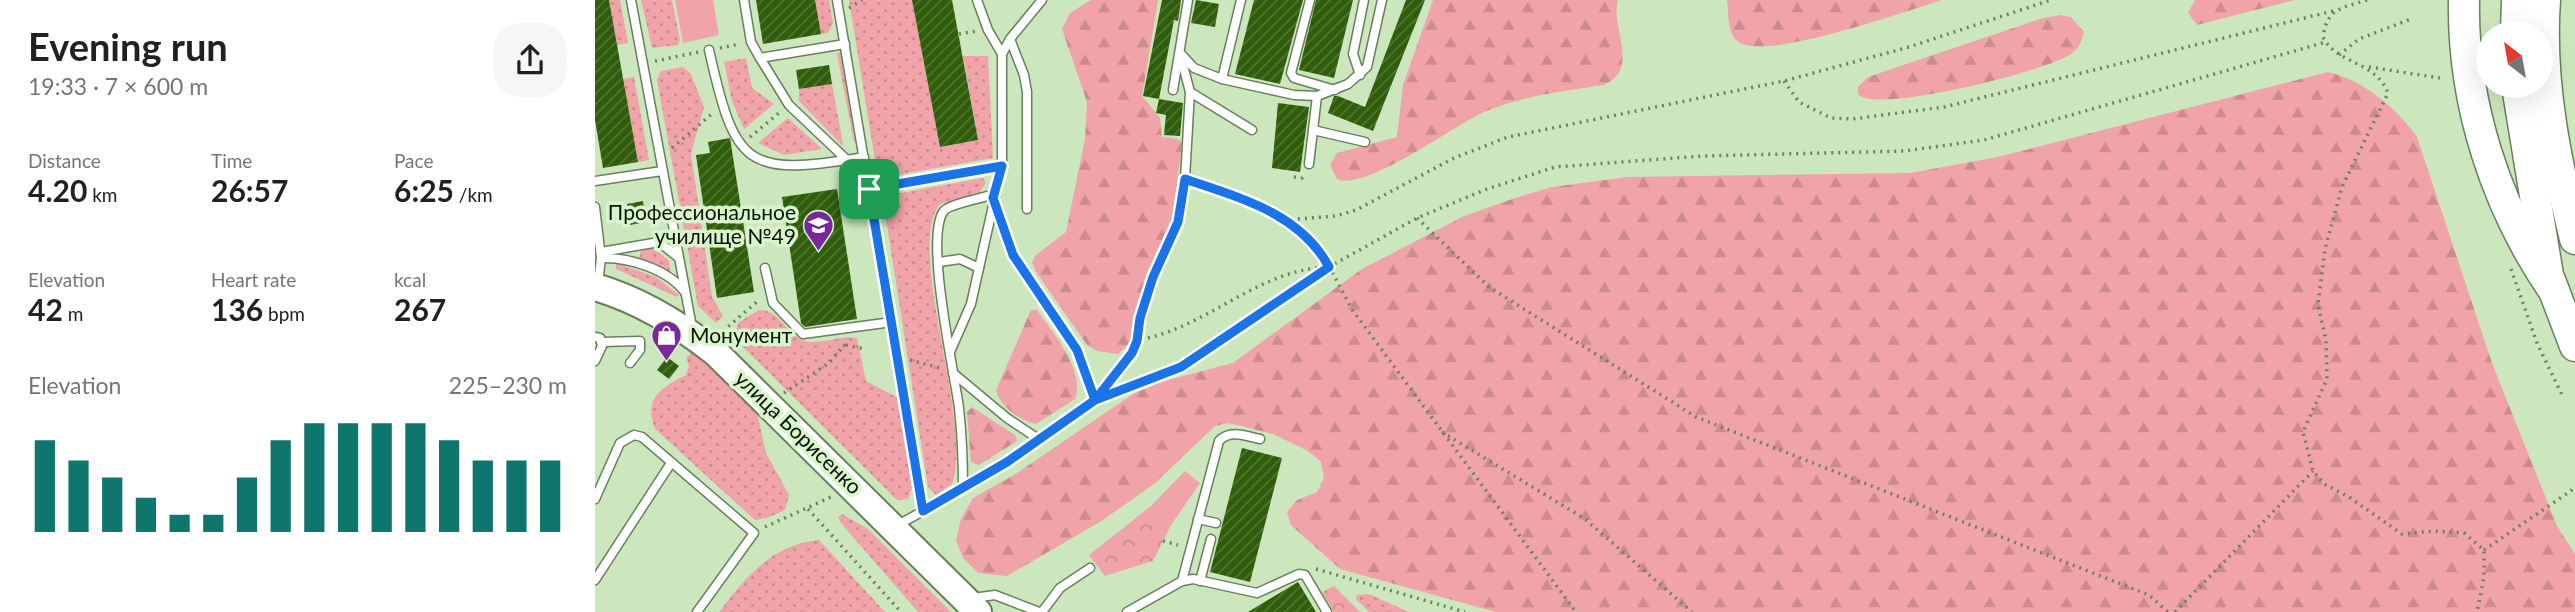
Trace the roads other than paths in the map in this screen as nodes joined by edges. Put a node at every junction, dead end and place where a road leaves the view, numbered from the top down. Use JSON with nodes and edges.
{"nodes":[{"id":1,"x":631,"y":0,"type":"edge"},
{"id":2,"x":744,"y":0,"type":"edge"},
{"id":3,"x":838,"y":0,"type":"edge"},
{"id":4,"x":977,"y":0,"type":"edge"},
{"id":5,"x":1042,"y":0,"type":"edge"},
{"id":6,"x":1188,"y":0,"type":"edge"},
{"id":7,"x":1241,"y":0,"type":"edge"},
{"id":8,"x":1310,"y":0,"type":"edge"},
{"id":9,"x":1364,"y":0,"type":"edge"},
{"id":10,"x":1382,"y":0,"type":"edge"},
{"id":11,"x":2464,"y":0,"type":"edge"},
{"id":12,"x":2517,"y":0,"type":"edge"},
{"id":13,"x":2545,"y":0,"type":"edge"},
{"id":14,"x":2516,"y":21,"type":"edge"},
{"id":15,"x":1010,"y":39,"type":"junction"},
{"id":16,"x":845,"y":44,"type":"junction"},
{"id":17,"x":709,"y":50,"type":"dead end"},
{"id":18,"x":1002,"y":54,"type":"junction"},
{"id":19,"x":1180,"y":54,"type":"junction"},
{"id":20,"x":760,"y":58,"type":"junction"},
{"id":21,"x":1360,"y":75,"type":"junction"},
{"id":22,"x":1222,"y":79,"type":"junction"},
{"id":23,"x":1173,"y":90,"type":"dead end"},
{"id":24,"x":1335,"y":90,"type":"junction"},
{"id":25,"x":1190,"y":92,"type":"junction"},
{"id":26,"x":1317,"y":96,"type":"junction"},
{"id":27,"x":2519,"y":98,"type":"edge"},
{"id":28,"x":1252,"y":130,"type":"dead end"},
{"id":29,"x":1313,"y":130,"type":"junction"},
{"id":30,"x":1365,"y":142,"type":"dead end"},
{"id":31,"x":864,"y":157,"type":"junction"},
{"id":32,"x":847,"y":160,"type":"junction"},
{"id":33,"x":1309,"y":164,"type":"dead end"},
{"id":34,"x":662,"y":171,"type":"junction"},
{"id":35,"x":595,"y":181,"type":"edge"},
{"id":36,"x":993,"y":198,"type":"junction"},
{"id":37,"x":595,"y":207,"type":"edge"},
{"id":38,"x":1027,"y":209,"type":"dead end"},
{"id":39,"x":2575,"y":239,"type":"edge"},
{"id":40,"x":601,"y":255,"type":"junction"},
{"id":41,"x":678,"y":257,"type":"junction"},
{"id":42,"x":939,"y":262,"type":"junction"},
{"id":43,"x":765,"y":268,"type":"dead end"},
{"id":44,"x":979,"y":268,"type":"junction"},
{"id":45,"x":596,"y":287,"type":"edge"},
{"id":46,"x":2554,"y":291,"type":"junction"},
{"id":47,"x":685,"y":293,"type":"junction"},
{"id":48,"x":892,"y":322,"type":"junction"},
{"id":49,"x":706,"y":336,"type":"junction"},
{"id":50,"x":598,"y":340,"type":"edge"},
{"id":51,"x":2575,"y":346,"type":"edge"},
{"id":52,"x":950,"y":352,"type":"junction"},
{"id":53,"x":595,"y":361,"type":"edge"},
{"id":54,"x":630,"y":363,"type":"dead end"},
{"id":55,"x":953,"y":373,"type":"junction"},
{"id":56,"x":1260,"y":439,"type":"dead end"},
{"id":57,"x":1040,"y":440,"type":"junction"},
{"id":58,"x":671,"y":463,"type":"junction"},
{"id":59,"x":963,"y":489,"type":"junction"},
{"id":60,"x":595,"y":499,"type":"edge"},
{"id":61,"x":923,"y":511,"type":"junction"},
{"id":62,"x":1198,"y":519,"type":"junction"},
{"id":63,"x":1216,"y":523,"type":"dead end"},
{"id":64,"x":893,"y":527,"type":"junction"},
{"id":65,"x":1211,"y":539,"type":"dead end"},
{"id":66,"x":1090,"y":568,"type":"dead end"},
{"id":67,"x":595,"y":580,"type":"edge"},
{"id":68,"x":1182,"y":581,"type":"junction"},
{"id":69,"x":1200,"y":581,"type":"junction"},
{"id":70,"x":972,"y":606,"type":"edge"},
{"id":71,"x":697,"y":612,"type":"edge"},
{"id":72,"x":1040,"y":612,"type":"edge"},
{"id":73,"x":1127,"y":612,"type":"edge"},
{"id":74,"x":1327,"y":612,"type":"edge"}],
"edges":[{"from":1,"to":34,"type":"lane"},
{"from":2,"to":20,"type":"lane"},
{"from":3,"to":16,"type":"lane"},
{"from":4,"to":18,"type":"lane"},
{"from":5,"to":15,"type":"lane"},
{"from":6,"to":19,"type":"lane"},
{"from":7,"to":22,"type":"lane"},
{"from":8,"to":24,"type":"lane"},
{"from":9,"to":21,"type":"lane"},
{"from":10,"to":21,"type":"lane"},
{"from":11,"to":46,"type":"highway"},
{"from":12,"to":14,"type":"highway"},
{"from":13,"to":39,"type":"highway"},
{"from":15,"to":18,"type":"lane"},
{"from":15,"to":38,"type":"lane"},
{"from":16,"to":20,"type":"lane"},
{"from":16,"to":31,"type":"lane"},
{"from":17,"to":32,"type":"lane"},
{"from":18,"to":36,"type":"lane"},
{"from":19,"to":22,"type":"lane"},
{"from":19,"to":23,"type":"lane"},
{"from":19,"to":25,"type":"lane"},
{"from":20,"to":32,"type":"lane"},
{"from":21,"to":24,"type":"lane"},
{"from":22,"to":26,"type":"lane"},
{"from":24,"to":26,"type":"lane"},
{"from":25,"to":28,"type":"lane"},
{"from":25,"to":57,"type":"lane"},
{"from":26,"to":29,"type":"lane"},
{"from":27,"to":46,"type":"highway"},
{"from":29,"to":30,"type":"lane"},
{"from":29,"to":33,"type":"lane"},
{"from":31,"to":32,"type":"lane"},
{"from":31,"to":48,"type":"lane"},
{"from":34,"to":35,"type":"lane"},
{"from":34,"to":41,"type":"lane"},
{"from":36,"to":42,"type":"lane"},
{"from":36,"to":44,"type":"lane"},
{"from":37,"to":40,"type":"lane"},
{"from":40,"to":41,"type":"lane"},
{"from":40,"to":45,"type":"lane"},
{"from":40,"to":47,"type":"lane"},
{"from":41,"to":47,"type":"lane"},
{"from":42,"to":44,"type":"lane"},
{"from":42,"to":52,"type":"lane"},
{"from":43,"to":48,"type":"lane"},
{"from":44,"to":52,"type":"lane"},
{"from":45,"to":49,"type":"main road","name":"улица Борисенко"},
{"from":46,"to":51,"type":"highway"},
{"from":47,"to":49,"type":"lane"},
{"from":48,"to":61,"type":"lane"},
{"from":49,"to":64,"type":"main road","name":"улица Борисенко"},
{"from":50,"to":53,"type":"lane"},
{"from":50,"to":54,"type":"lane"},
{"from":52,"to":55,"type":"lane"},
{"from":55,"to":57,"type":"lane"},
{"from":55,"to":59,"type":"lane"},
{"from":56,"to":62,"type":"lane"},
{"from":57,"to":59,"type":"lane"},
{"from":58,"to":60,"type":"lane"},
{"from":58,"to":67,"type":"lane"},
{"from":58,"to":71,"type":"lane"},
{"from":59,"to":61,"type":"lane"},
{"from":61,"to":64,"type":"lane"},
{"from":62,"to":63,"type":"lane"},
{"from":62,"to":68,"type":"lane"},
{"from":64,"to":70,"type":"main road","name":"улица Борисенко"},
{"from":65,"to":69,"type":"lane"},
{"from":66,"to":72,"type":"lane"},
{"from":68,"to":69,"type":"lane"},
{"from":68,"to":73,"type":"lane"},
{"from":69,"to":74,"type":"lane"},
{"from":70,"to":72,"type":"lane"}]}
